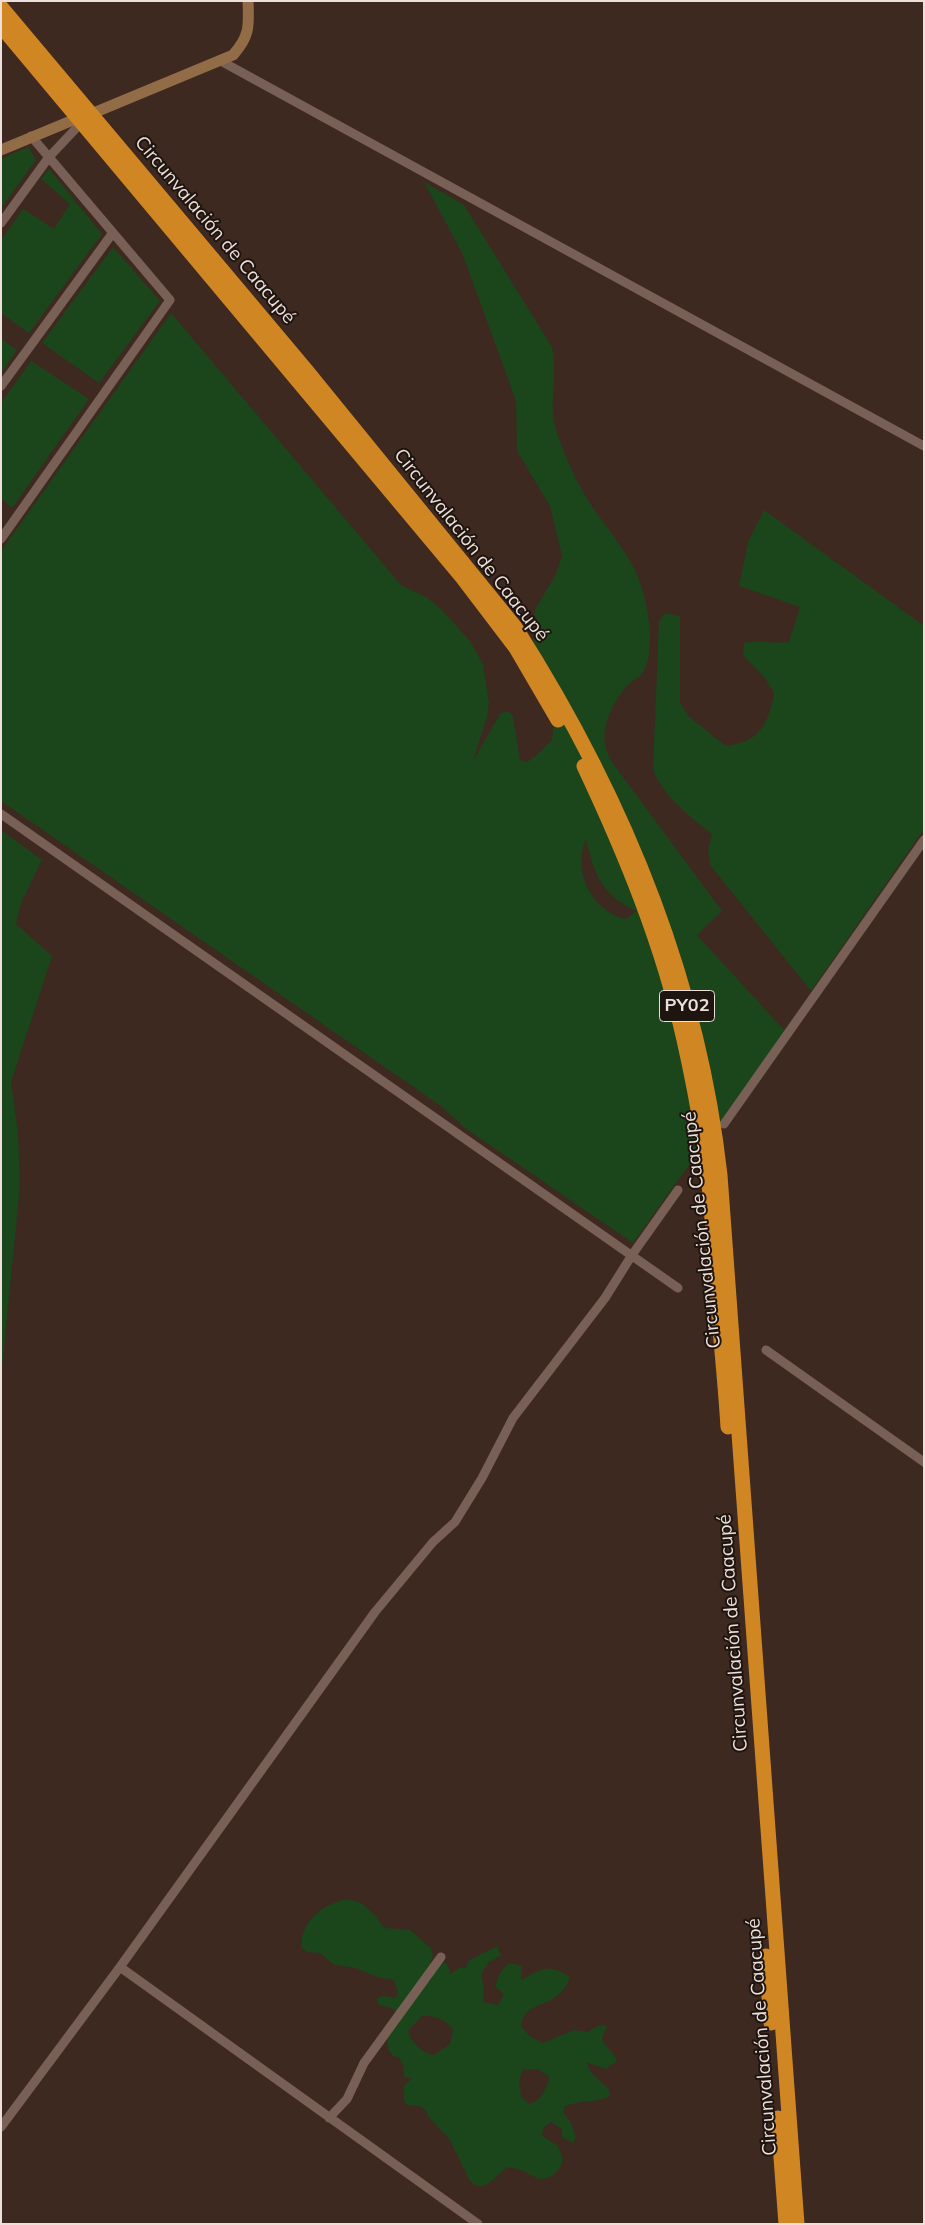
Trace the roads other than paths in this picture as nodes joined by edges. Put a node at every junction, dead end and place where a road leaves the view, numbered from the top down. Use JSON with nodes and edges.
{"nodes":[{"id":1,"x":248,"y":1,"type":"edge"},
{"id":2,"x":1,"y":7,"type":"edge"},
{"id":3,"x":1,"y":26,"type":"edge"},
{"id":4,"x":219,"y":60,"type":"junction"},
{"id":5,"x":84,"y":118,"type":"junction"},
{"id":6,"x":30,"y":136,"type":"junction"},
{"id":7,"x":1,"y":150,"type":"edge"},
{"id":8,"x":49,"y":157,"type":"junction"},
{"id":9,"x":1,"y":223,"type":"edge"},
{"id":10,"x":112,"y":234,"type":"junction"},
{"id":11,"x":1,"y":386,"type":"edge"},
{"id":12,"x":924,"y":446,"type":"edge"},
{"id":13,"x":1,"y":539,"type":"edge"},
{"id":14,"x":1,"y":814,"type":"edge"},
{"id":15,"x":924,"y":840,"type":"edge"},
{"id":16,"x":724,"y":1124,"type":"dead end"},
{"id":17,"x":678,"y":1190,"type":"dead end"},
{"id":18,"x":632,"y":1255,"type":"junction"},
{"id":19,"x":678,"y":1288,"type":"dead end"},
{"id":20,"x":766,"y":1350,"type":"dead end"},
{"id":21,"x":924,"y":1462,"type":"edge"},
{"id":22,"x":441,"y":1957,"type":"dead end"},
{"id":23,"x":120,"y":1967,"type":"junction"},
{"id":24,"x":330,"y":2118,"type":"junction"},
{"id":25,"x":1,"y":2127,"type":"edge"},
{"id":26,"x":478,"y":2224,"type":"edge"},
{"id":27,"x":786,"y":2224,"type":"edge"},
{"id":28,"x":797,"y":2224,"type":"edge"}],
"edges":[{"from":1,"to":4,"type":"street"},
{"from":2,"to":5,"type":"highway","name":"Circunvalación de Caacupé","number":"PY02"},
{"from":3,"to":5,"type":"highway","name":"Circunvalación de Caacupé","number":"PY02"},
{"from":4,"to":5,"type":"street"},
{"from":4,"to":12,"type":"street"},
{"from":5,"to":6,"type":"street"},
{"from":5,"to":8,"type":"street"},
{"from":5,"to":27,"type":"highway","name":"Circunvalación de Caacupé","number":"PY02"},
{"from":5,"to":28,"type":"highway","name":"Circunvalación de Caacupé","number":"PY02"},
{"from":6,"to":7,"type":"street"},
{"from":6,"to":8,"type":"street"},
{"from":8,"to":9,"type":"street"},
{"from":8,"to":10,"type":"street"},
{"from":10,"to":11,"type":"street"},
{"from":10,"to":13,"type":"street"},
{"from":14,"to":18,"type":"street"},
{"from":15,"to":16,"type":"street"},
{"from":17,"to":18,"type":"street"},
{"from":18,"to":19,"type":"street"},
{"from":18,"to":23,"type":"street"},
{"from":20,"to":21,"type":"street"},
{"from":22,"to":24,"type":"street"},
{"from":23,"to":24,"type":"street"},
{"from":23,"to":25,"type":"street"},
{"from":24,"to":26,"type":"street"}]}
